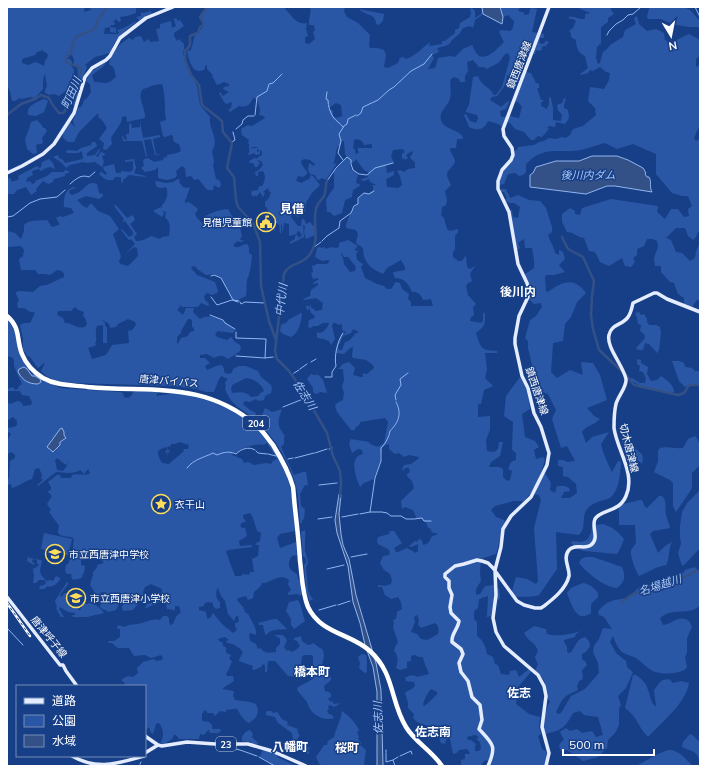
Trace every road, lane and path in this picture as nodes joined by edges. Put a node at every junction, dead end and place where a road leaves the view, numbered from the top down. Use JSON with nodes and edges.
{"nodes":[{"id":1,"x":174,"y":7,"type":"edge"},
{"id":2,"x":549,"y":7,"type":"edge"},
{"id":3,"x":7,"y":173,"type":"edge"},
{"id":4,"x":700,"y":312,"type":"edge"},
{"id":5,"x":7,"y":315,"type":"edge"},
{"id":6,"x":495,"y":570,"type":"junction"},
{"id":7,"x":7,"y":597,"type":"edge"},
{"id":8,"x":76,"y":685,"type":"edge"},
{"id":9,"x":146,"y":737,"type":"edge"},
{"id":10,"x":158,"y":745,"type":"junction"},
{"id":11,"x":146,"y":754,"type":"edge"},
{"id":12,"x":74,"y":757,"type":"edge"},
{"id":13,"x":137,"y":757,"type":"edge"},
{"id":14,"x":306,"y":766,"type":"edge"},
{"id":15,"x":441,"y":766,"type":"edge"},
{"id":16,"x":488,"y":766,"type":"edge"},
{"id":17,"x":546,"y":766,"type":"edge"}],
"edges":[{"from":1,"to":3,"type":"main road"},
{"from":2,"to":6,"type":"main road","name":"鎮西唐津線"},
{"from":4,"to":6,"type":"main road","name":"切木唐津線"},
{"from":5,"to":15,"type":"highway","name":"唐津バイパス","number":"204"},
{"from":6,"to":16,"type":"main road","name":"切木唐津線"},
{"from":6,"to":17,"type":"main road","name":"鎮西唐津線"},
{"from":7,"to":8,"type":"main road","name":"唐津呼子線"},
{"from":9,"to":10,"type":"main road"},
{"from":10,"to":11,"type":"main road"},
{"from":10,"to":14,"type":"main road","number":"23"},
{"from":12,"to":13,"type":"main road"}]}
